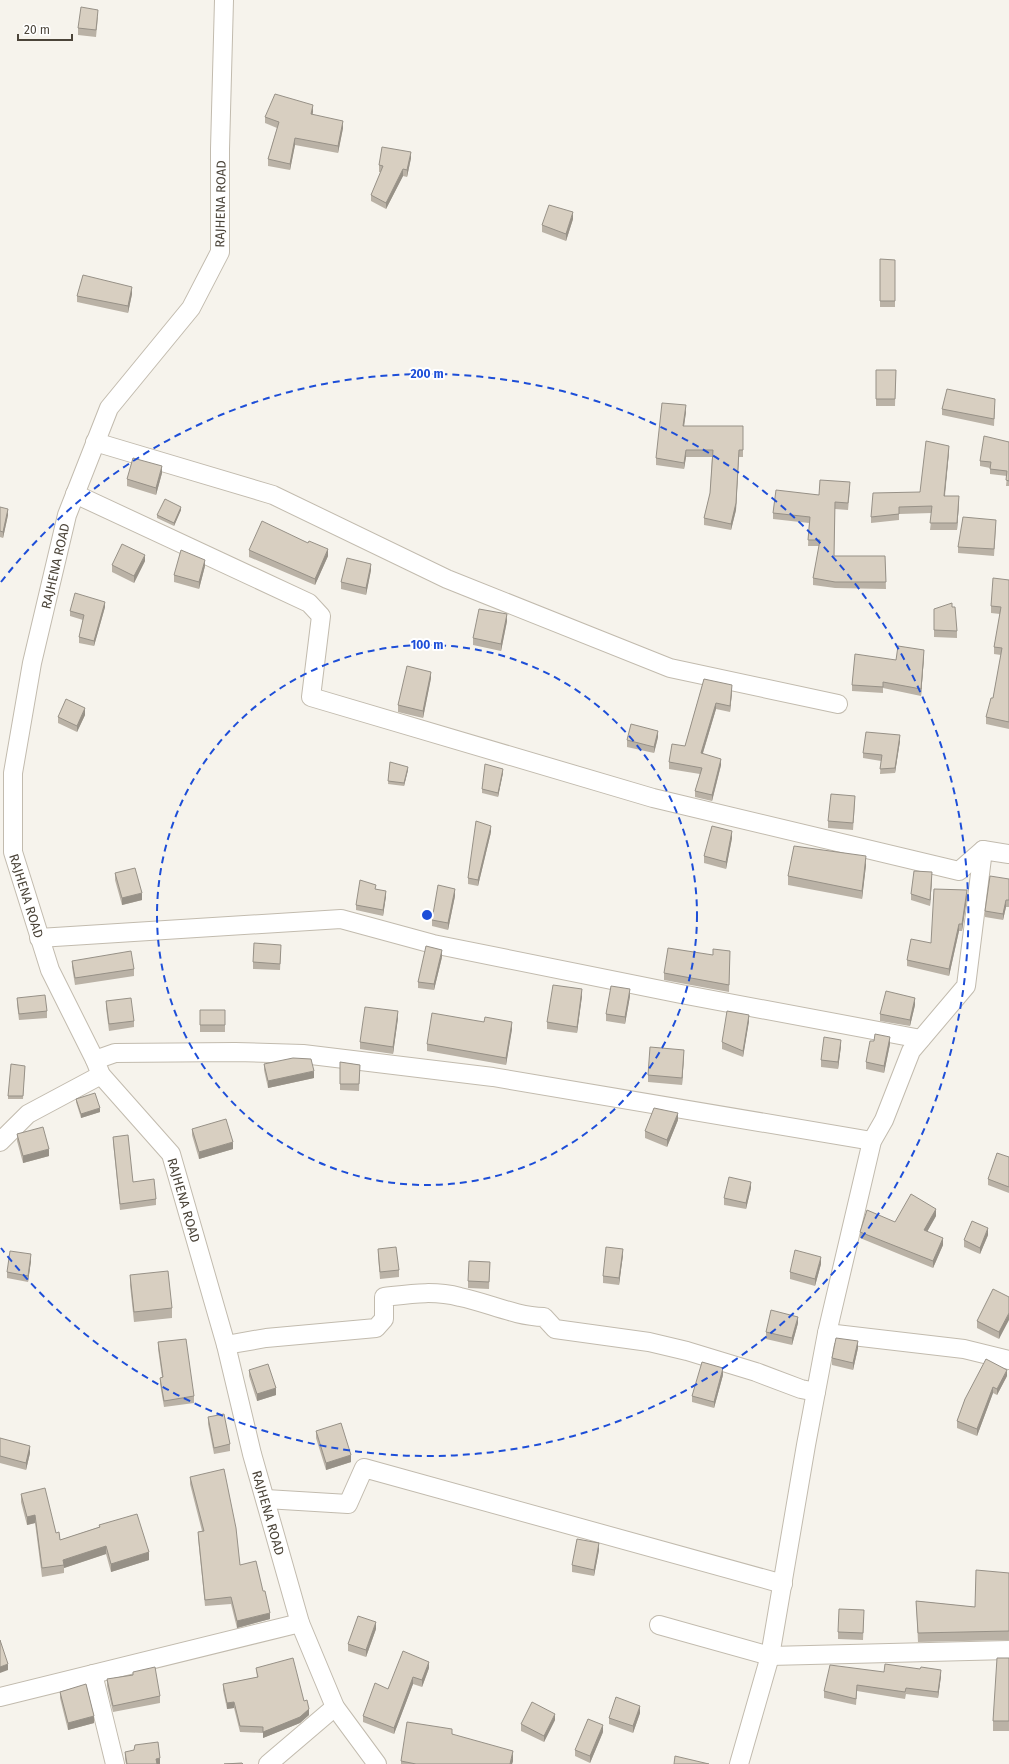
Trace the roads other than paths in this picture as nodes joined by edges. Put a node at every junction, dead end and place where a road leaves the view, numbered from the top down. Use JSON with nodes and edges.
{"nodes":[{"id":1,"x":224,"y":0,"type":"edge"},
{"id":2,"x":95,"y":442,"type":"junction"},
{"id":3,"x":75,"y":494,"type":"junction"},
{"id":4,"x":838,"y":704,"type":"dead end"},
{"id":5,"x":983,"y":850,"type":"junction"},
{"id":6,"x":1009,"y":854,"type":"edge"},
{"id":7,"x":39,"y":938,"type":"junction"},
{"id":8,"x":921,"y":1039,"type":"junction"},
{"id":9,"x":98,"y":1067,"type":"junction"},
{"id":10,"x":872,"y":1141,"type":"junction"},
{"id":11,"x":0,"y":1142,"type":"edge"},
{"id":12,"x":827,"y":1333,"type":"junction"},
{"id":13,"x":226,"y":1345,"type":"junction"},
{"id":14,"x":1009,"y":1360,"type":"edge"},
{"id":15,"x":816,"y":1392,"type":"junction"},
{"id":16,"x":266,"y":1499,"type":"junction"},
{"id":17,"x":783,"y":1584,"type":"junction"},
{"id":18,"x":300,"y":1623,"type":"junction"},
{"id":19,"x":658,"y":1625,"type":"dead end"},
{"id":20,"x":1009,"y":1650,"type":"edge"},
{"id":21,"x":770,"y":1656,"type":"junction"},
{"id":22,"x":93,"y":1674,"type":"junction"},
{"id":23,"x":0,"y":1697,"type":"edge"},
{"id":24,"x":335,"y":1706,"type":"junction"},
{"id":25,"x":115,"y":1764,"type":"edge"},
{"id":26,"x":268,"y":1764,"type":"edge"},
{"id":27,"x":377,"y":1764,"type":"edge"},
{"id":28,"x":738,"y":1764,"type":"edge"}],
"edges":[{"from":1,"to":2,"type":"street","name":"RAJHENA ROAD"},
{"from":2,"to":3,"type":"street","name":"RAJHENA ROAD"},
{"from":2,"to":4,"type":"street"},
{"from":3,"to":5,"type":"street"},
{"from":3,"to":7,"type":"street","name":"RAJHENA ROAD"},
{"from":5,"to":6,"type":"street"},
{"from":5,"to":8,"type":"street"},
{"from":7,"to":8,"type":"street"},
{"from":7,"to":9,"type":"street","name":"RAJHENA ROAD"},
{"from":8,"to":10,"type":"street"},
{"from":9,"to":10,"type":"street"},
{"from":9,"to":11,"type":"street"},
{"from":9,"to":13,"type":"street","name":"RAJHENA ROAD"},
{"from":10,"to":12,"type":"street"},
{"from":12,"to":14,"type":"street"},
{"from":12,"to":15,"type":"street"},
{"from":13,"to":15,"type":"street"},
{"from":13,"to":16,"type":"street","name":"RAJHENA ROAD"},
{"from":15,"to":17,"type":"street"},
{"from":16,"to":17,"type":"street"},
{"from":16,"to":18,"type":"street","name":"RAJHENA ROAD"},
{"from":17,"to":21,"type":"street"},
{"from":18,"to":22,"type":"street"},
{"from":18,"to":24,"type":"street","name":"RAJHENA ROAD"},
{"from":19,"to":21,"type":"street"},
{"from":20,"to":21,"type":"street"},
{"from":21,"to":28,"type":"street"},
{"from":22,"to":23,"type":"street"},
{"from":22,"to":25,"type":"street"},
{"from":24,"to":26,"type":"street"},
{"from":24,"to":27,"type":"street","name":"RAJHENA ROAD"}]}
